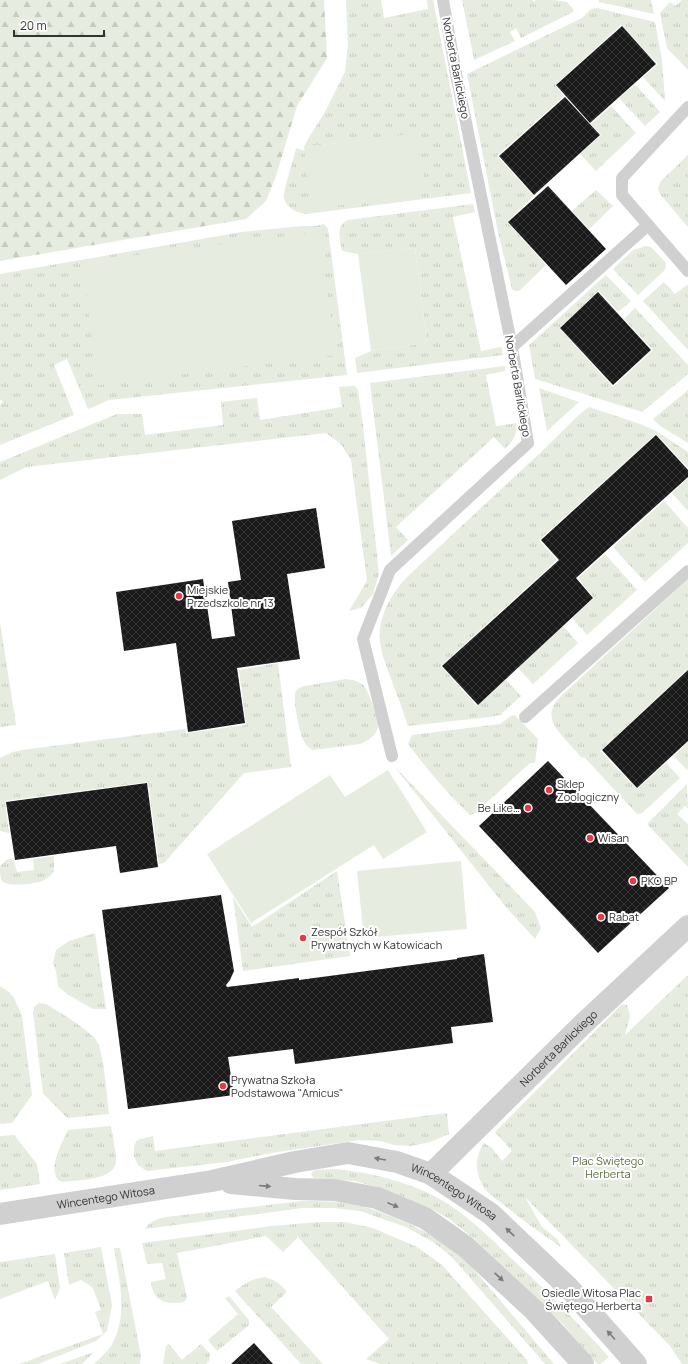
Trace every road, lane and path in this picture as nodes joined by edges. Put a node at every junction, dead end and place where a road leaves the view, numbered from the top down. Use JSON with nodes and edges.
{"nodes":[{"id":1,"x":444,"y":0,"type":"edge"},
{"id":2,"x":688,"y":107,"type":"edge"},
{"id":3,"x":648,"y":225,"type":"junction"},
{"id":4,"x":688,"y":271,"type":"edge"},
{"id":5,"x":512,"y":347,"type":"junction"},
{"id":6,"x":688,"y":571,"type":"edge"},
{"id":7,"x":525,"y":717,"type":"dead end"},
{"id":8,"x":392,"y":756,"type":"dead end"},
{"id":9,"x":688,"y":926,"type":"edge"},
{"id":10,"x":431,"y":1174,"type":"junction"},
{"id":11,"x":212,"y":1181,"type":"junction"},
{"id":12,"x":0,"y":1214,"type":"edge"},
{"id":13,"x":583,"y":1364,"type":"edge"},
{"id":14,"x":636,"y":1364,"type":"edge"}],
"edges":[{"from":1,"to":5,"type":"lane","name":"Norberta Barlickiego"},
{"from":2,"to":3,"type":"lane"},
{"from":3,"to":4,"type":"lane"},
{"from":3,"to":5,"type":"lane"},
{"from":5,"to":8,"type":"lane","name":"Norberta Barlickiego"},
{"from":6,"to":7,"type":"lane"},
{"from":9,"to":10,"type":"street","name":"Norberta Barlickiego"},
{"from":10,"to":11,"type":"street","name":"Wincentego Witosa","one_way":true},
{"from":14,"to":10,"type":"street","name":"Wincentego Witosa","one_way":true},
{"from":11,"to":12,"type":"street","name":"Wincentego Witosa"},
{"from":11,"to":13,"type":"street","name":"Wincentego Witosa","one_way":true}]}
